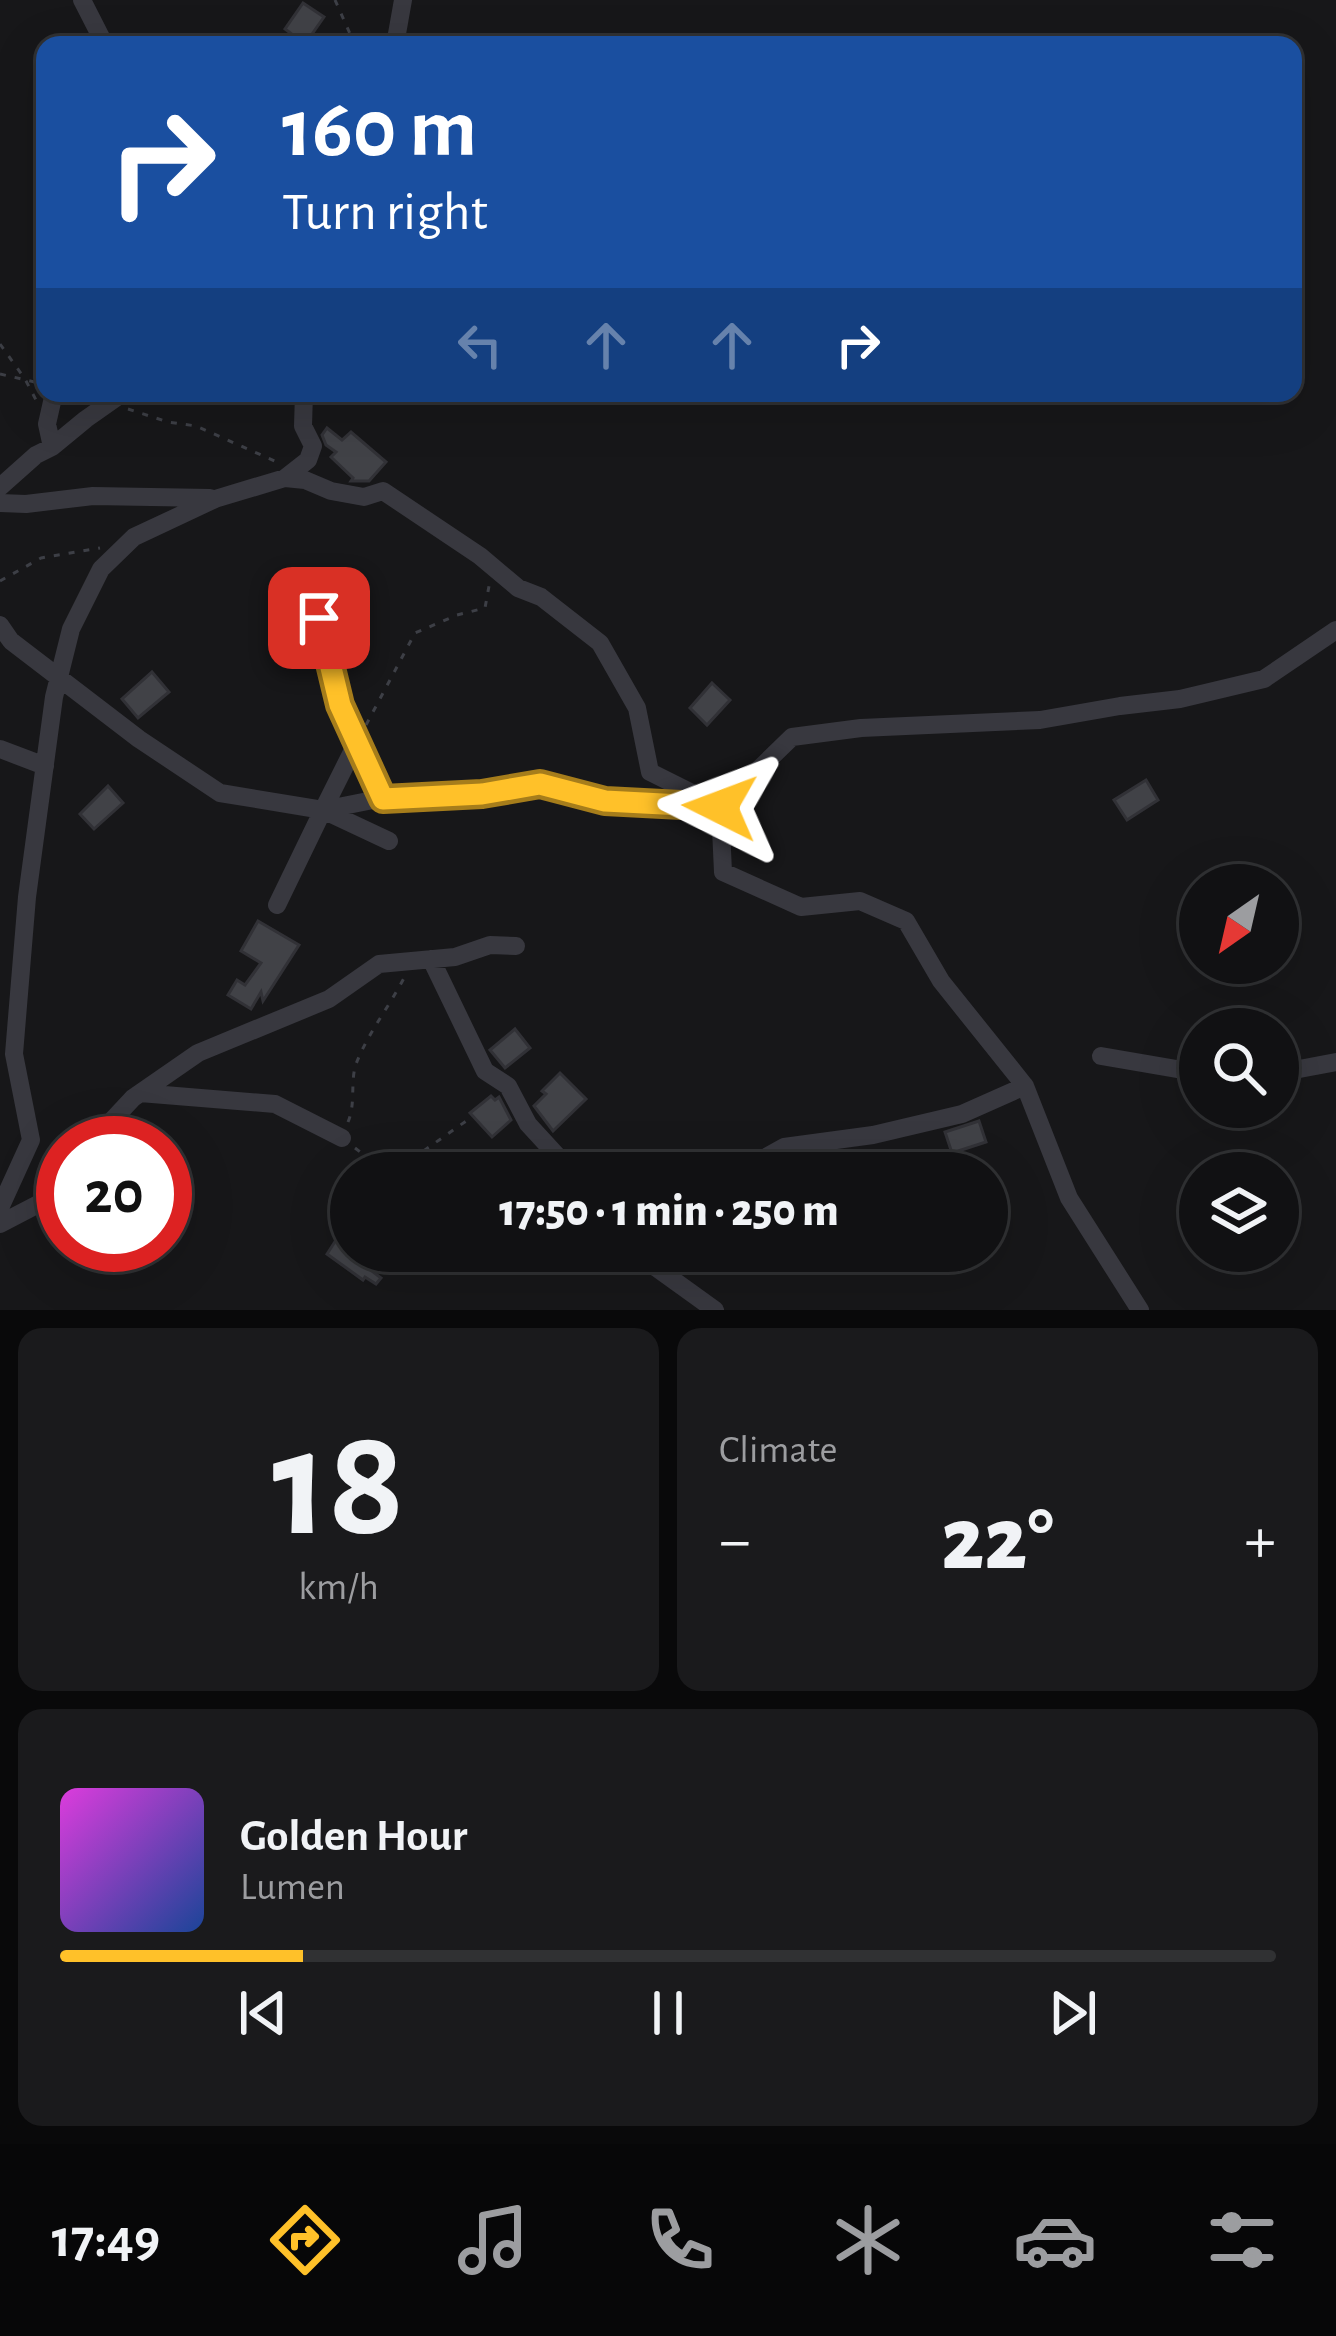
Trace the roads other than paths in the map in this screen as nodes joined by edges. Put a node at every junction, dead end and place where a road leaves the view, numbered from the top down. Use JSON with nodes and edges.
{"nodes":[{"id":1,"x":82,"y":0,"type":"edge"},
{"id":2,"x":404,"y":0,"type":"edge"},
{"id":3,"x":100,"y":36,"type":"edge"},
{"id":4,"x":397,"y":36,"type":"edge"},
{"id":5,"x":52,"y":402,"type":"edge"},
{"id":6,"x":111,"y":402,"type":"edge"},
{"id":7,"x":304,"y":402,"type":"edge"},
{"id":8,"x":52,"y":448,"type":"junction"},
{"id":9,"x":290,"y":474,"type":"junction"},
{"id":10,"x":0,"y":487,"type":"edge"},
{"id":11,"x":215,"y":499,"type":"junction"},
{"id":12,"x":0,"y":503,"type":"edge"},
{"id":13,"x":319,"y":618,"type":"dead end"},
{"id":14,"x":0,"y":625,"type":"edge"},
{"id":15,"x":1336,"y":630,"type":"edge"},
{"id":16,"x":59,"y":677,"type":"junction"},
{"id":17,"x":357,"y":742,"type":"junction"},
{"id":18,"x":0,"y":749,"type":"edge"},
{"id":19,"x":45,"y":766,"type":"junction"},
{"id":20,"x":383,"y":799,"type":"junction"},
{"id":21,"x":720,"y":807,"type":"junction"},
{"id":22,"x":322,"y":810,"type":"junction"},
{"id":23,"x":388,"y":841,"type":"dead end"},
{"id":24,"x":277,"y":905,"type":"dead end"},
{"id":25,"x":516,"y":946,"type":"dead end"},
{"id":26,"x":422,"y":960,"type":"junction"},
{"id":27,"x":1101,"y":1056,"type":"dead end"},
{"id":28,"x":1336,"y":1062,"type":"edge"},
{"id":29,"x":1179,"y":1069,"type":"edge"},
{"id":30,"x":1299,"y":1069,"type":"edge"},
{"id":31,"x":1025,"y":1086,"type":"junction"},
{"id":32,"x":140,"y":1093,"type":"junction"},
{"id":33,"x":117,"y":1116,"type":"edge"},
{"id":34,"x":342,"y":1138,"type":"road end"},
{"id":35,"x":554,"y":1152,"type":"edge"},
{"id":36,"x":775,"y":1152,"type":"edge"},
{"id":37,"x":36,"y":1205,"type":"edge"},
{"id":38,"x":0,"y":1208,"type":"edge"},
{"id":39,"x":0,"y":1224,"type":"edge"},
{"id":40,"x":662,"y":1272,"type":"edge"},
{"id":41,"x":715,"y":1310,"type":"edge"},
{"id":42,"x":1140,"y":1310,"type":"edge"}],
"edges":[{"from":1,"to":3,"type":"street"},
{"from":2,"to":4,"type":"street"},
{"from":5,"to":8,"type":"street"},
{"from":6,"to":8,"type":"street"},
{"from":7,"to":9,"type":"street"},
{"from":8,"to":10,"type":"street"},
{"from":9,"to":11,"type":"street"},
{"from":9,"to":21,"type":"street"},
{"from":11,"to":12,"type":"street"},
{"from":11,"to":16,"type":"street"},
{"from":13,"to":17,"type":"street"},
{"from":14,"to":16,"type":"street"},
{"from":15,"to":21,"type":"street"},
{"from":16,"to":19,"type":"street"},
{"from":16,"to":22,"type":"street"},
{"from":17,"to":20,"type":"street"},
{"from":17,"to":22,"type":"street"},
{"from":18,"to":19,"type":"street"},
{"from":19,"to":38,"type":"street"},
{"from":20,"to":21,"type":"street"},
{"from":20,"to":22,"type":"street"},
{"from":21,"to":31,"type":"street"},
{"from":22,"to":23,"type":"street"},
{"from":22,"to":24,"type":"street"},
{"from":25,"to":26,"type":"street"},
{"from":26,"to":32,"type":"street"},
{"from":26,"to":35,"type":"street"},
{"from":27,"to":29,"type":"street"},
{"from":28,"to":30,"type":"street"},
{"from":31,"to":36,"type":"street"},
{"from":31,"to":42,"type":"street"},
{"from":32,"to":33,"type":"street"},
{"from":32,"to":34,"type":"street"},
{"from":37,"to":39,"type":"street"},
{"from":40,"to":41,"type":"street"}]}
